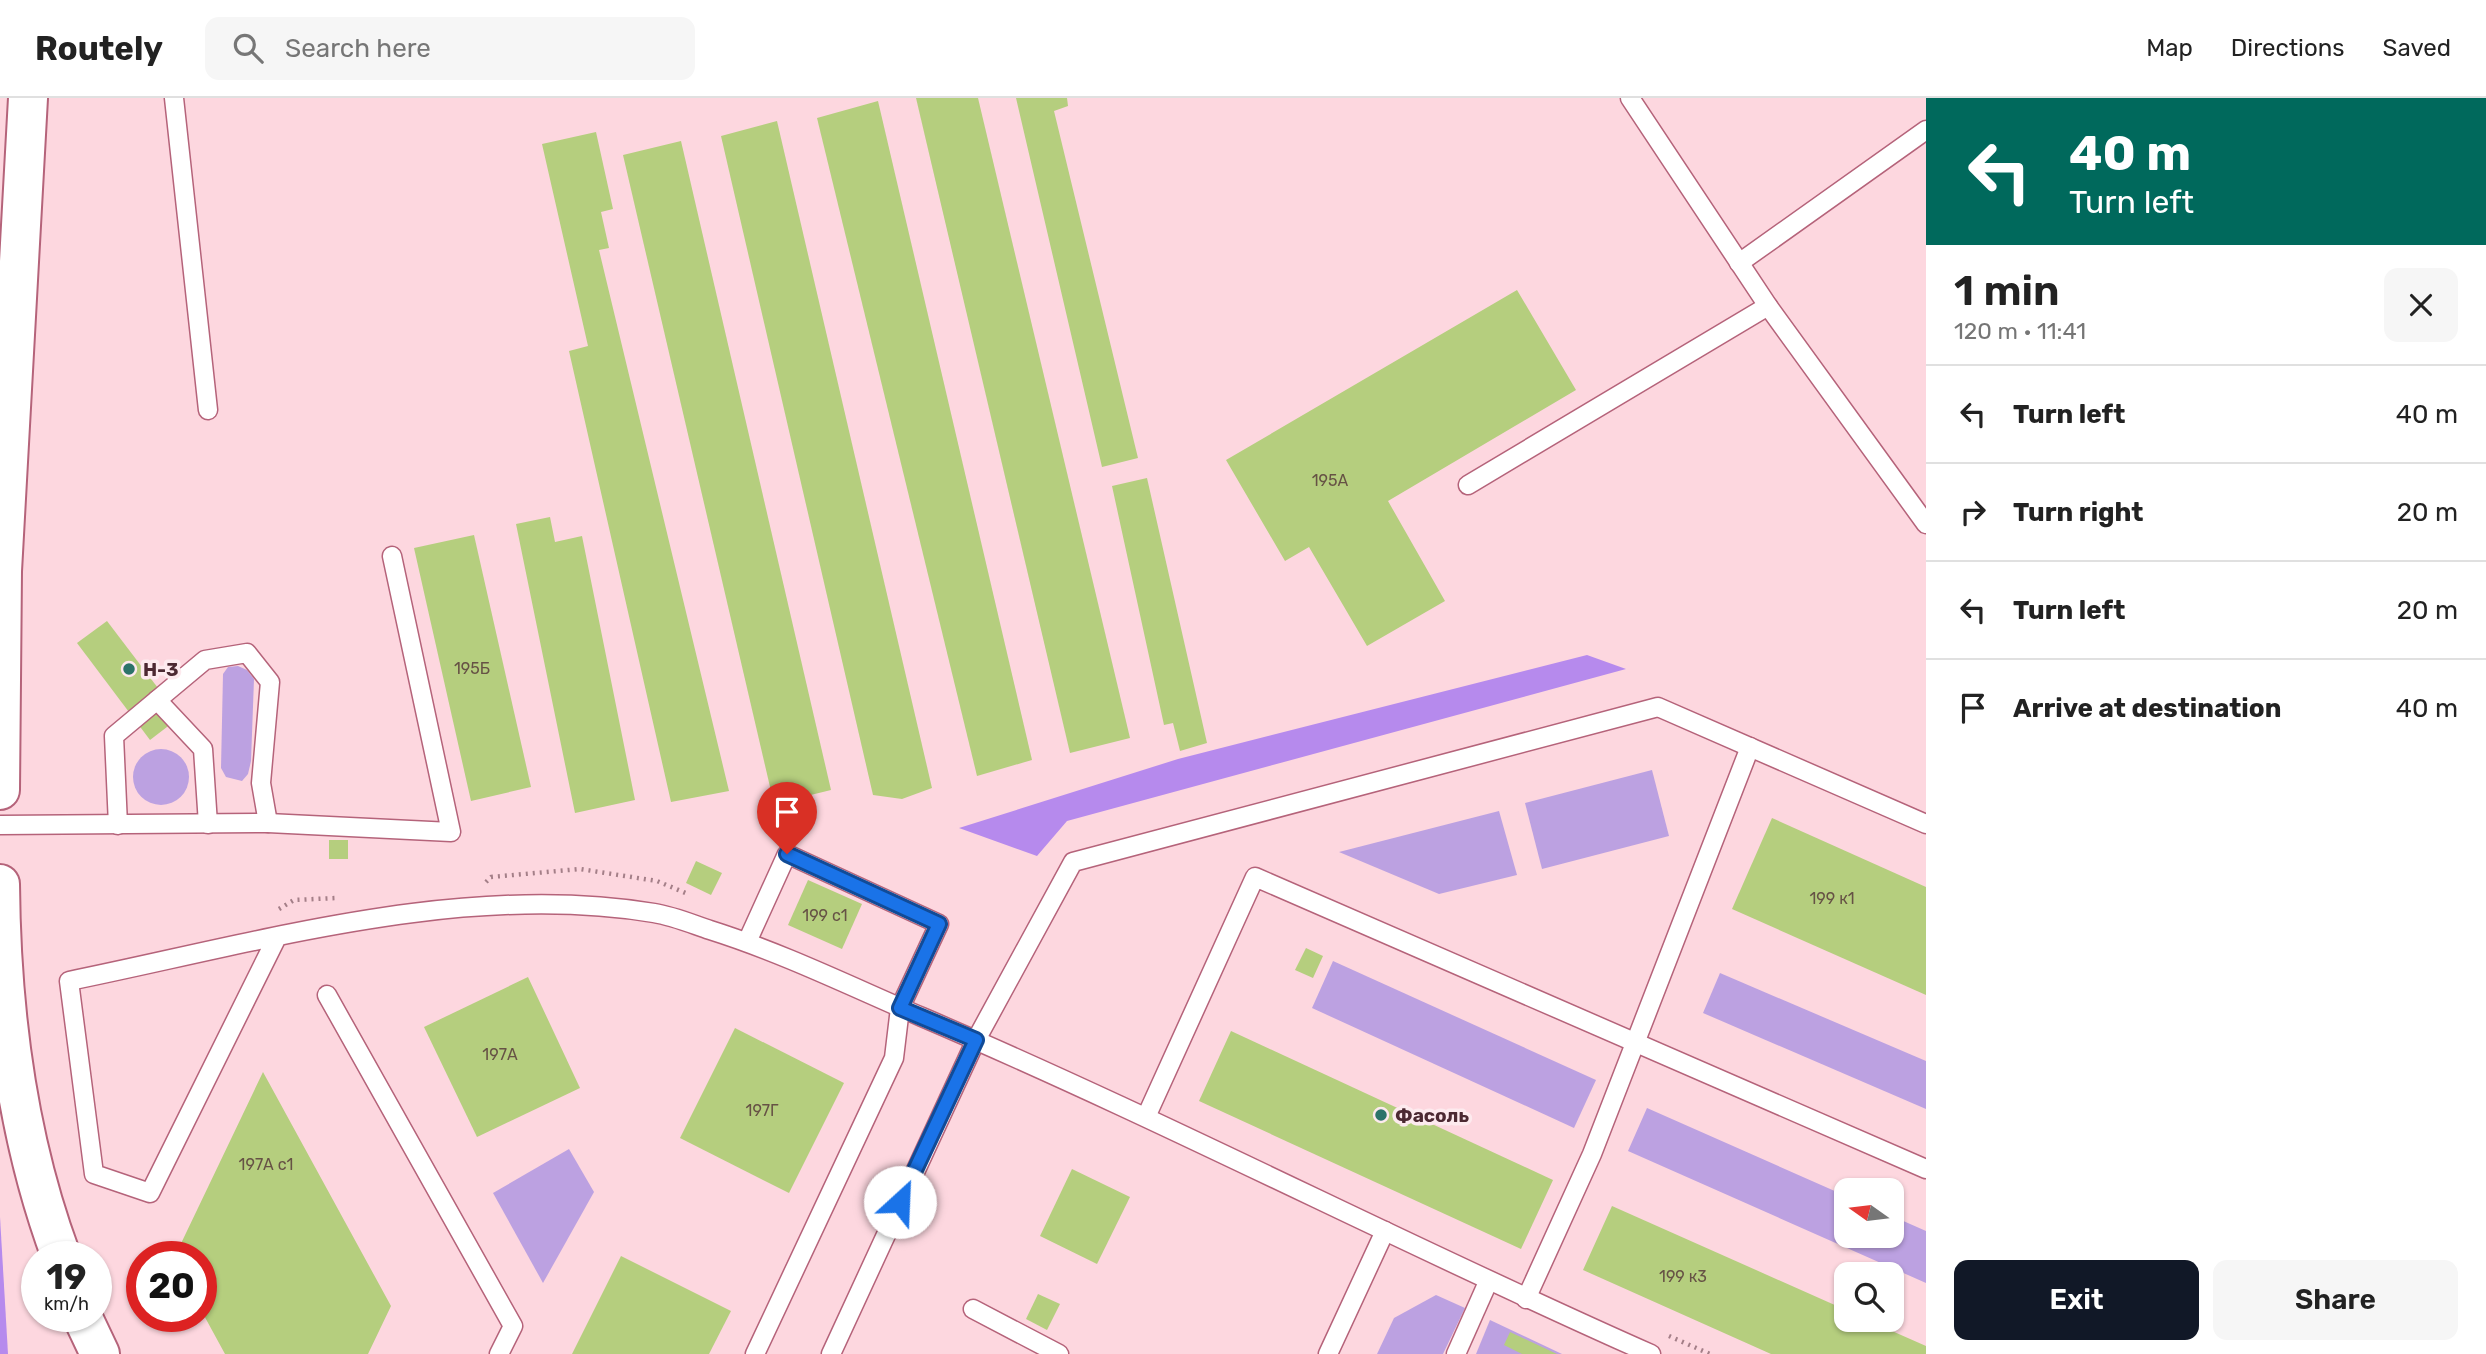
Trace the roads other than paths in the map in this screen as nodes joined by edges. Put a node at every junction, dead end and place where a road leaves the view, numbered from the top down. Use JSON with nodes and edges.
{"nodes":[{"id":1,"x":28,"y":98,"type":"edge"},
{"id":2,"x":174,"y":98,"type":"edge"},
{"id":3,"x":1630,"y":98,"type":"edge"},
{"id":4,"x":1926,"y":130,"type":"edge"},
{"id":5,"x":1740,"y":263,"type":"junction"},
{"id":6,"x":1768,"y":306,"type":"junction"},
{"id":7,"x":208,"y":410,"type":"dead end"},
{"id":8,"x":1468,"y":485,"type":"dead end"},
{"id":9,"x":1926,"y":524,"type":"edge"},
{"id":10,"x":392,"y":556,"type":"dead end"},
{"id":11,"x":158,"y":700,"type":"junction"},
{"id":12,"x":1750,"y":747,"type":"junction"},
{"id":13,"x":0,"y":790,"type":"edge"},
{"id":14,"x":208,"y":824,"type":"junction"},
{"id":15,"x":268,"y":824,"type":"junction"},
{"id":16,"x":1926,"y":824,"type":"edge"},
{"id":17,"x":0,"y":825,"type":"edge"},
{"id":18,"x":118,"y":825,"type":"junction"},
{"id":19,"x":0,"y":884,"type":"edge"},
{"id":20,"x":276,"y":939,"type":"junction"},
{"id":21,"x":747,"y":942,"type":"junction"},
{"id":22,"x":327,"y":995,"type":"dead end"},
{"id":23,"x":900,"y":1008,"type":"junction"},
{"id":24,"x":976,"y":1040,"type":"junction"},
{"id":25,"x":1636,"y":1041,"type":"junction"},
{"id":26,"x":1146,"y":1117,"type":"junction"},
{"id":27,"x":1926,"y":1169,"type":"edge"},
{"id":28,"x":1385,"y":1231,"type":"junction"},
{"id":29,"x":56,"y":1241,"type":"edge"},
{"id":30,"x":1488,"y":1282,"type":"junction"},
{"id":31,"x":1526,"y":1299,"type":"junction"},
{"id":32,"x":973,"y":1309,"type":"dead end"},
{"id":33,"x":90,"y":1332,"type":"edge"},
{"id":34,"x":100,"y":1354,"type":"edge"},
{"id":35,"x":499,"y":1354,"type":"edge"},
{"id":36,"x":755,"y":1354,"type":"edge"},
{"id":37,"x":831,"y":1354,"type":"edge"},
{"id":38,"x":1059,"y":1354,"type":"edge"},
{"id":39,"x":1328,"y":1354,"type":"edge"},
{"id":40,"x":1456,"y":1354,"type":"edge"},
{"id":41,"x":1651,"y":1354,"type":"edge"}],
"edges":[{"from":1,"to":13,"type":"street"},
{"from":2,"to":7,"type":"lane"},
{"from":3,"to":5,"type":"lane"},
{"from":4,"to":5,"type":"lane"},
{"from":5,"to":6,"type":"lane"},
{"from":6,"to":8,"type":"lane"},
{"from":6,"to":9,"type":"lane"},
{"from":10,"to":15,"type":"lane"},
{"from":11,"to":14,"type":"lane"},
{"from":11,"to":15,"type":"lane"},
{"from":11,"to":18,"type":"lane"},
{"from":12,"to":16,"type":"lane"},
{"from":12,"to":24,"type":"lane"},
{"from":12,"to":25,"type":"lane"},
{"from":14,"to":15,"type":"lane"},
{"from":14,"to":18,"type":"lane"},
{"from":17,"to":18,"type":"lane"},
{"from":19,"to":29,"type":"street"},
{"from":20,"to":20,"type":"lane"},
{"from":20,"to":21,"type":"lane"},
{"from":21,"to":23,"type":"lane"},
{"from":21,"to":23,"type":"lane"},
{"from":22,"to":35,"type":"lane"},
{"from":23,"to":24,"type":"lane"},
{"from":23,"to":36,"type":"lane"},
{"from":24,"to":26,"type":"lane"},
{"from":24,"to":37,"type":"lane"},
{"from":25,"to":26,"type":"lane"},
{"from":25,"to":27,"type":"lane"},
{"from":25,"to":31,"type":"lane"},
{"from":26,"to":28,"type":"lane"},
{"from":28,"to":30,"type":"lane"},
{"from":28,"to":39,"type":"lane"},
{"from":30,"to":31,"type":"lane"},
{"from":30,"to":40,"type":"lane"},
{"from":31,"to":41,"type":"lane"},
{"from":32,"to":38,"type":"lane"},
{"from":33,"to":34,"type":"street"}]}
